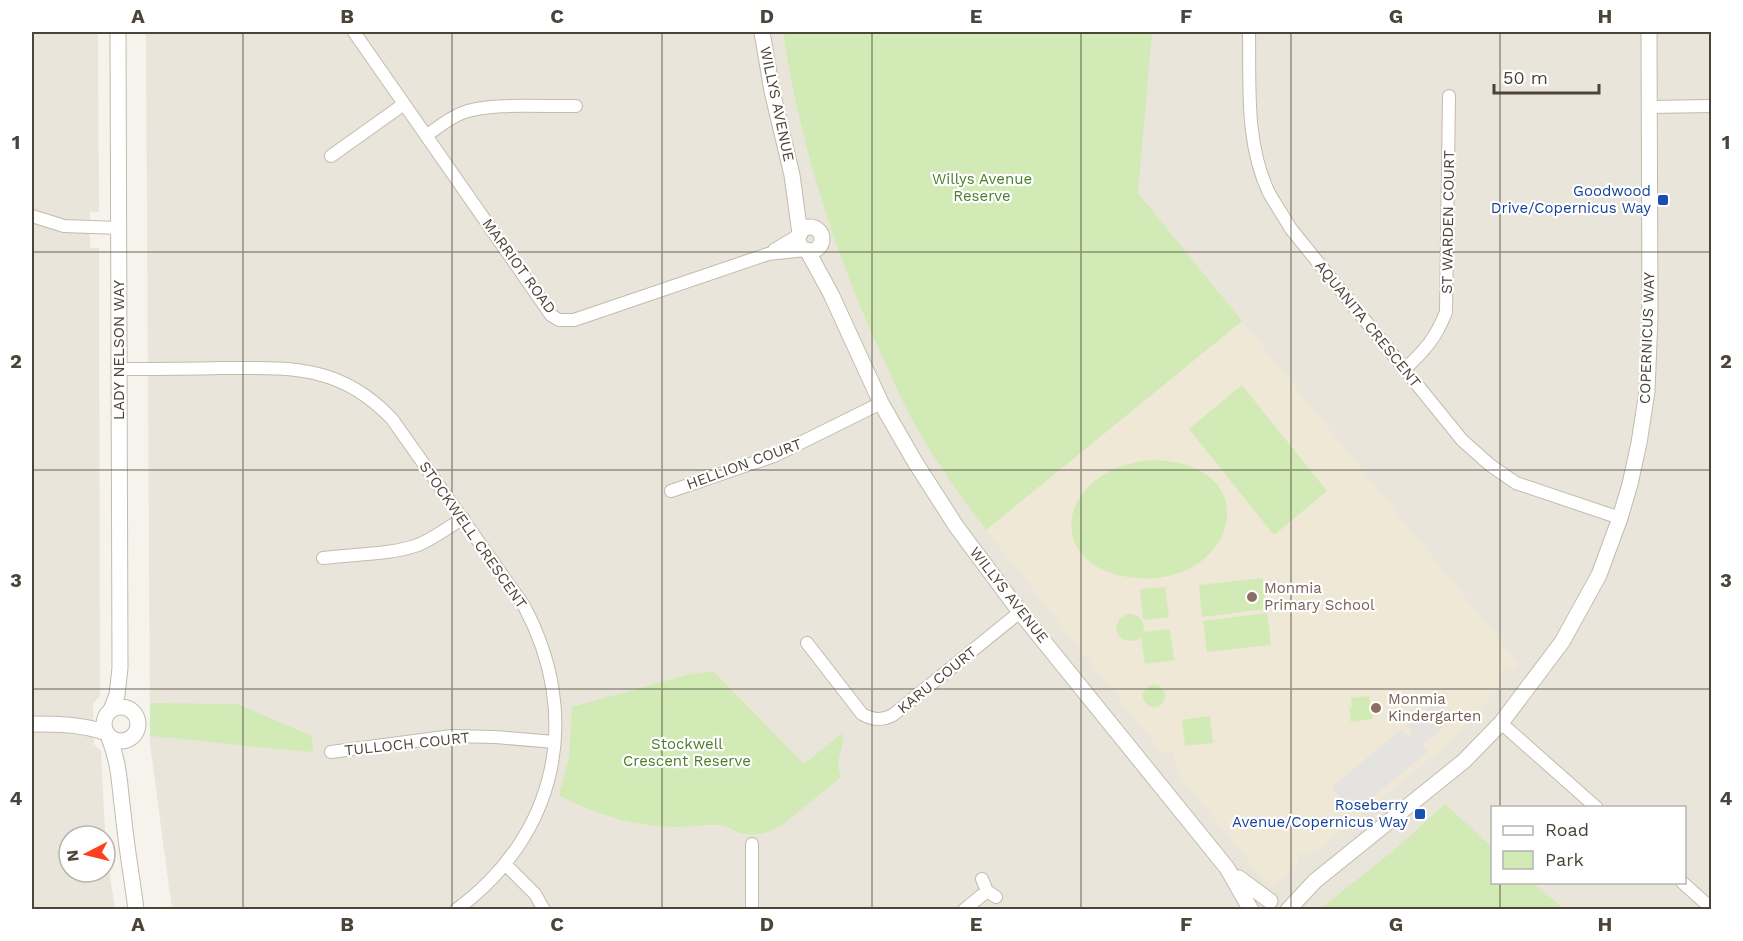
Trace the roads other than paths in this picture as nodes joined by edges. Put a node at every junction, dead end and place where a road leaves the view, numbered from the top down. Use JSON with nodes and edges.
{"nodes":[{"id":1,"x":118,"y":32,"type":"edge"},
{"id":2,"x":354,"y":32,"type":"edge"},
{"id":3,"x":762,"y":32,"type":"edge"},
{"id":4,"x":1249,"y":32,"type":"edge"},
{"id":5,"x":1649,"y":32,"type":"edge"},
{"id":6,"x":1449,"y":96,"type":"dead end"},
{"id":7,"x":404,"y":104,"type":"junction"},
{"id":8,"x":576,"y":106,"type":"dead end"},
{"id":9,"x":1712,"y":106,"type":"edge"},
{"id":10,"x":1649,"y":107,"type":"junction"},
{"id":11,"x":426,"y":136,"type":"junction"},
{"id":12,"x":331,"y":156,"type":"dead end"},
{"id":13,"x":792,"y":175,"type":"junction"},
{"id":14,"x":32,"y":216,"type":"edge"},
{"id":15,"x":119,"y":228,"type":"junction"},
{"id":16,"x":800,"y":234,"type":"junction"},
{"id":17,"x":819,"y":235,"type":"junction"},
{"id":18,"x":806,"y":250,"type":"junction"},
{"id":19,"x":768,"y":254,"type":"junction"},
{"id":20,"x":831,"y":294,"type":"junction"},
{"id":21,"x":119,"y":369,"type":"junction"},
{"id":22,"x":1405,"y":369,"type":"junction"},
{"id":23,"x":882,"y":403,"type":"junction"},
{"id":24,"x":670,"y":491,"type":"dead end"},
{"id":25,"x":1620,"y":518,"type":"junction"},
{"id":26,"x":463,"y":519,"type":"junction"},
{"id":27,"x":323,"y":558,"type":"dead end"},
{"id":28,"x":1020,"y":612,"type":"junction"},
{"id":29,"x":807,"y":643,"type":"dead end"},
{"id":30,"x":120,"y":669,"type":"junction"},
{"id":31,"x":109,"y":712,"type":"junction"},
{"id":32,"x":133,"y":712,"type":"junction"},
{"id":33,"x":32,"y":723,"type":"edge"},
{"id":34,"x":1501,"y":723,"type":"junction"},
{"id":35,"x":72,"y":724,"type":"junction"},
{"id":36,"x":135,"y":732,"type":"junction"},
{"id":37,"x":107,"y":734,"type":"junction"},
{"id":38,"x":555,"y":742,"type":"junction"},
{"id":39,"x":332,"y":752,"type":"dead end"},
{"id":40,"x":121,"y":780,"type":"junction"},
{"id":41,"x":1596,"y":806,"type":"edge"},
{"id":42,"x":752,"y":843,"type":"dead end"},
{"id":43,"x":505,"y":864,"type":"junction"},
{"id":44,"x":1227,"y":868,"type":"junction"},
{"id":45,"x":981,"y":879,"type":"dead end"},
{"id":46,"x":1315,"y":881,"type":"junction"},
{"id":47,"x":1684,"y":884,"type":"edge"},
{"id":48,"x":1274,"y":904,"type":"edge"},
{"id":49,"x":136,"y":909,"type":"edge"},
{"id":50,"x":456,"y":909,"type":"edge"},
{"id":51,"x":544,"y":909,"type":"edge"},
{"id":52,"x":752,"y":909,"type":"edge"},
{"id":53,"x":964,"y":909,"type":"edge"},
{"id":54,"x":1252,"y":909,"type":"edge"},
{"id":55,"x":1288,"y":909,"type":"edge"},
{"id":56,"x":1712,"y":909,"type":"edge"}],
"edges":[{"from":1,"to":15,"type":"street","name":"LADY NELSON WAY"},
{"from":2,"to":7,"type":"street","name":"MARRIOT ROAD"},
{"from":3,"to":13,"type":"street","name":"WILLYS AVENUE"},
{"from":4,"to":22,"type":"street","name":"AQUANITA CRESCENT"},
{"from":5,"to":10,"type":"street","name":"COPERNICUS WAY"},
{"from":6,"to":22,"type":"street","name":"ST WARDEN COURT"},
{"from":7,"to":11,"type":"street","name":"MARRIOT ROAD"},
{"from":7,"to":12,"type":"street"},
{"from":8,"to":11,"type":"street"},
{"from":9,"to":10,"type":"street"},
{"from":10,"to":25,"type":"street","name":"COPERNICUS WAY"},
{"from":11,"to":19,"type":"street","name":"MARRIOT ROAD"},
{"from":13,"to":16,"type":"street","name":"WILLYS AVENUE"},
{"from":13,"to":17,"type":"street","name":"WILLYS AVENUE"},
{"from":14,"to":15,"type":"street"},
{"from":15,"to":21,"type":"street","name":"LADY NELSON WAY"},
{"from":16,"to":17,"type":"street"},
{"from":16,"to":18,"type":"street"},
{"from":16,"to":19,"type":"street","name":"MARRIOT ROAD"},
{"from":17,"to":18,"type":"street"},
{"from":17,"to":20,"type":"street","name":"WILLYS AVENUE"},
{"from":18,"to":19,"type":"street","name":"MARRIOT ROAD"},
{"from":18,"to":20,"type":"street","name":"WILLYS AVENUE"},
{"from":20,"to":23,"type":"street","name":"WILLYS AVENUE"},
{"from":21,"to":26,"type":"street","name":"STOCKWELL CRESCENT"},
{"from":21,"to":30,"type":"street","name":"LADY NELSON WAY"},
{"from":22,"to":25,"type":"street","name":"AQUANITA CRESCENT"},
{"from":23,"to":24,"type":"street","name":"HELLION COURT"},
{"from":23,"to":28,"type":"street","name":"WILLYS AVENUE"},
{"from":25,"to":34,"type":"street","name":"COPERNICUS WAY"},
{"from":26,"to":27,"type":"street"},
{"from":26,"to":38,"type":"street","name":"STOCKWELL CRESCENT"},
{"from":28,"to":29,"type":"street","name":"KARU COURT"},
{"from":28,"to":44,"type":"street","name":"WILLYS AVENUE"},
{"from":30,"to":31,"type":"street","name":"LADY NELSON WAY"},
{"from":30,"to":32,"type":"street","name":"LADY NELSON WAY"},
{"from":31,"to":32,"type":"street"},
{"from":31,"to":35,"type":"street"},
{"from":31,"to":37,"type":"street"},
{"from":32,"to":36,"type":"street"},
{"from":33,"to":35,"type":"street"},
{"from":34,"to":41,"type":"street"},
{"from":34,"to":46,"type":"street","name":"COPERNICUS WAY"},
{"from":35,"to":37,"type":"street"},
{"from":36,"to":37,"type":"street"},
{"from":36,"to":40,"type":"street"},
{"from":37,"to":40,"type":"street"},
{"from":38,"to":39,"type":"street","name":"TULLOCH COURT"},
{"from":38,"to":43,"type":"street","name":"STOCKWELL CRESCENT"},
{"from":40,"to":49,"type":"street"},
{"from":42,"to":52,"type":"street"},
{"from":43,"to":50,"type":"street","name":"STOCKWELL CRESCENT"},
{"from":43,"to":51,"type":"street"},
{"from":44,"to":48,"type":"street","name":"WILLYS AVENUE"},
{"from":44,"to":54,"type":"street","name":"WILLYS AVENUE"},
{"from":45,"to":53,"type":"street"},
{"from":46,"to":48,"type":"street","name":"COPERNICUS WAY"},
{"from":46,"to":55,"type":"street","name":"COPERNICUS WAY"},
{"from":47,"to":56,"type":"street"},
{"from":48,"to":54,"type":"street","name":"COPERNICUS WAY"}]}
